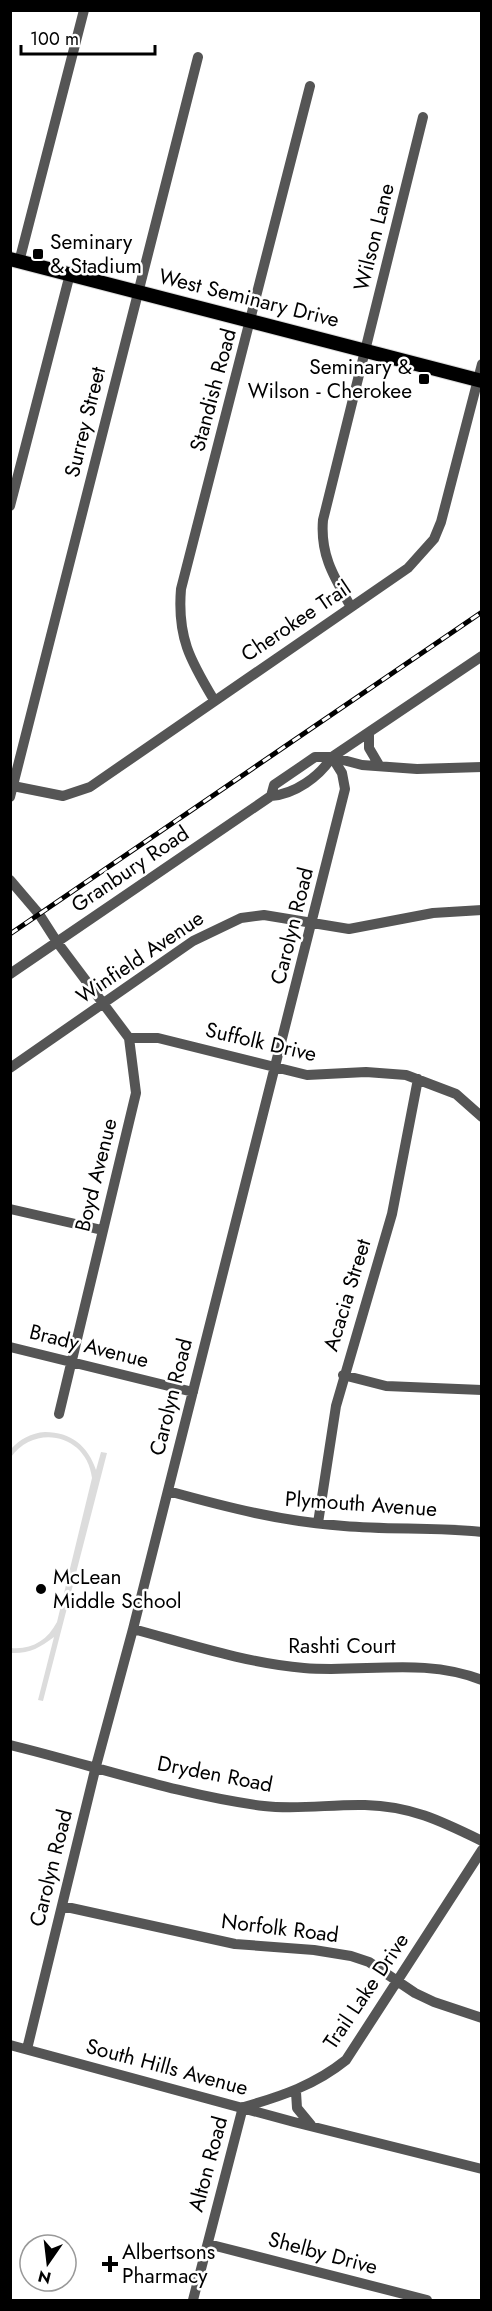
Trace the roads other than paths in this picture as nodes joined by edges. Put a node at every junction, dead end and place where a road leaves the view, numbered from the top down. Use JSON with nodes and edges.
{"nodes":[{"id":1,"x":84,"y":10,"type":"edge"},
{"id":2,"x":198,"y":57,"type":"dead end"},
{"id":3,"x":310,"y":86,"type":"dead end"},
{"id":4,"x":423,"y":117,"type":"dead end"},
{"id":5,"x":15,"y":260,"type":"edge"},
{"id":6,"x":70,"y":274,"type":"junction"},
{"id":7,"x":139,"y":292,"type":"junction"},
{"id":8,"x":251,"y":321,"type":"junction"},
{"id":9,"x":366,"y":350,"type":"junction"},
{"id":10,"x":482,"y":364,"type":"edge"},
{"id":11,"x":480,"y":379,"type":"edge"},
{"id":12,"x":10,"y":506,"type":"edge"},
{"id":13,"x":351,"y":607,"type":"junction"},
{"id":14,"x":482,"y":656,"type":"edge"},
{"id":15,"x":214,"y":700,"type":"junction"},
{"id":16,"x":369,"y":732,"type":"junction"},
{"id":17,"x":332,"y":757,"type":"junction"},
{"id":18,"x":379,"y":765,"type":"junction"},
{"id":19,"x":482,"y":767,"type":"edge"},
{"id":20,"x":12,"y":792,"type":"edge"},
{"id":21,"x":271,"y":796,"type":"junction"},
{"id":22,"x":10,"y":880,"type":"edge"},
{"id":23,"x":482,"y":910,"type":"edge"},
{"id":24,"x":313,"y":923,"type":"junction"},
{"id":25,"x":57,"y":942,"type":"junction"},
{"id":26,"x":10,"y":974,"type":"edge"},
{"id":27,"x":103,"y":1005,"type":"junction"},
{"id":28,"x":129,"y":1038,"type":"junction"},
{"id":29,"x":276,"y":1067,"type":"junction"},
{"id":30,"x":10,"y":1068,"type":"edge"},
{"id":31,"x":418,"y":1079,"type":"junction"},
{"id":32,"x":482,"y":1117,"type":"edge"},
{"id":33,"x":10,"y":1209,"type":"edge"},
{"id":34,"x":102,"y":1230,"type":"junction"},
{"id":35,"x":10,"y":1347,"type":"edge"},
{"id":36,"x":71,"y":1362,"type":"junction"},
{"id":37,"x":343,"y":1375,"type":"junction"},
{"id":38,"x":482,"y":1390,"type":"edge"},
{"id":39,"x":193,"y":1392,"type":"junction"},
{"id":40,"x":59,"y":1414,"type":"dead end"},
{"id":41,"x":168,"y":1491,"type":"junction"},
{"id":42,"x":318,"y":1523,"type":"junction"},
{"id":43,"x":482,"y":1532,"type":"edge"},
{"id":44,"x":133,"y":1629,"type":"junction"},
{"id":45,"x":482,"y":1680,"type":"edge"},
{"id":46,"x":10,"y":1745,"type":"edge"},
{"id":47,"x":96,"y":1766,"type":"junction"},
{"id":48,"x":482,"y":1841,"type":"edge"},
{"id":49,"x":482,"y":1850,"type":"edge"},
{"id":50,"x":62,"y":1906,"type":"junction"},
{"id":51,"x":399,"y":1980,"type":"junction"},
{"id":52,"x":482,"y":2018,"type":"edge"},
{"id":53,"x":10,"y":2045,"type":"edge"},
{"id":54,"x":27,"y":2049,"type":"junction"},
{"id":55,"x":296,"y":2092,"type":"junction"},
{"id":56,"x":243,"y":2107,"type":"junction"},
{"id":57,"x":313,"y":2127,"type":"junction"},
{"id":58,"x":482,"y":2169,"type":"edge"},
{"id":59,"x":208,"y":2244,"type":"junction"},
{"id":60,"x":193,"y":2301,"type":"edge"},
{"id":61,"x":428,"y":2301,"type":"edge"}],
"edges":[{"from":1,"to":5,"type":"street"},
{"from":2,"to":7,"type":"street","name":"Surrey Street"},
{"from":3,"to":8,"type":"street","name":"Standish Road"},
{"from":4,"to":9,"type":"street","name":"Wilson Lane"},
{"from":5,"to":6,"type":"main road","name":"West Seminary Drive"},
{"from":6,"to":7,"type":"main road","name":"West Seminary Drive"},
{"from":6,"to":12,"type":"street"},
{"from":7,"to":8,"type":"main road","name":"West Seminary Drive"},
{"from":7,"to":20,"type":"street","name":"Surrey Street"},
{"from":8,"to":9,"type":"main road","name":"West Seminary Drive"},
{"from":8,"to":15,"type":"street","name":"Standish Road"},
{"from":9,"to":11,"type":"main road","name":"West Seminary Drive"},
{"from":9,"to":13,"type":"street","name":"Wilson Lane"},
{"from":10,"to":11,"type":"street","name":"Cherokee Trail"},
{"from":11,"to":13,"type":"street","name":"Cherokee Trail"},
{"from":13,"to":15,"type":"street","name":"Cherokee Trail"},
{"from":14,"to":16,"type":"street","name":"Granbury Road"},
{"from":15,"to":20,"type":"street","name":"Cherokee Trail"},
{"from":16,"to":17,"type":"street","name":"Granbury Road"},
{"from":16,"to":18,"type":"street"},
{"from":17,"to":18,"type":"street"},
{"from":17,"to":21,"type":"street","name":"Granbury Road"},
{"from":17,"to":21,"type":"street","name":"Granbury Road"},
{"from":17,"to":24,"type":"street","name":"Carolyn Road"},
{"from":18,"to":19,"type":"street"},
{"from":21,"to":25,"type":"street","name":"Granbury Road"},
{"from":22,"to":25,"type":"street"},
{"from":23,"to":24,"type":"street","name":"Winfield Avenue"},
{"from":24,"to":27,"type":"street","name":"Winfield Avenue"},
{"from":24,"to":29,"type":"street","name":"Carolyn Road"},
{"from":25,"to":26,"type":"street","name":"Granbury Road"},
{"from":25,"to":27,"type":"street"},
{"from":27,"to":28,"type":"street"},
{"from":27,"to":30,"type":"street","name":"Winfield Avenue"},
{"from":28,"to":29,"type":"street","name":"Suffolk Drive"},
{"from":28,"to":34,"type":"street","name":"Boyd Avenue"},
{"from":29,"to":31,"type":"street","name":"Suffolk Drive"},
{"from":29,"to":39,"type":"street","name":"Carolyn Road"},
{"from":31,"to":32,"type":"street","name":"Suffolk Drive"},
{"from":31,"to":37,"type":"street","name":"Acacia Street"},
{"from":33,"to":34,"type":"street"},
{"from":34,"to":36,"type":"street","name":"Boyd Avenue"},
{"from":35,"to":36,"type":"street","name":"Brady Avenue"},
{"from":36,"to":39,"type":"street","name":"Brady Avenue"},
{"from":36,"to":40,"type":"street","name":"Boyd Avenue"},
{"from":37,"to":38,"type":"street"},
{"from":37,"to":42,"type":"street","name":"Acacia Street"},
{"from":39,"to":41,"type":"street","name":"Carolyn Road"},
{"from":41,"to":42,"type":"street","name":"Plymouth Avenue"},
{"from":41,"to":44,"type":"street","name":"Carolyn Road"},
{"from":42,"to":43,"type":"street","name":"Plymouth Avenue"},
{"from":44,"to":45,"type":"street","name":"Rashti Court"},
{"from":44,"to":47,"type":"street","name":"Carolyn Road"},
{"from":46,"to":47,"type":"street","name":"Dryden Road"},
{"from":47,"to":48,"type":"street","name":"Dryden Road"},
{"from":47,"to":50,"type":"street","name":"Carolyn Road"},
{"from":49,"to":51,"type":"street","name":"Trail Lake Drive"},
{"from":50,"to":51,"type":"street","name":"Norfolk Road"},
{"from":50,"to":54,"type":"street","name":"Carolyn Road"},
{"from":51,"to":52,"type":"street","name":"Norfolk Road"},
{"from":51,"to":55,"type":"street","name":"Trail Lake Drive"},
{"from":53,"to":54,"type":"street","name":"South Hills Avenue"},
{"from":54,"to":56,"type":"street","name":"South Hills Avenue"},
{"from":55,"to":56,"type":"street","name":"Trail Lake Drive"},
{"from":55,"to":57,"type":"street"},
{"from":56,"to":57,"type":"street","name":"South Hills Avenue"},
{"from":56,"to":59,"type":"street","name":"Alton Road"},
{"from":57,"to":58,"type":"street","name":"South Hills Avenue"},
{"from":59,"to":60,"type":"street","name":"Alton Road"},
{"from":59,"to":61,"type":"street","name":"Shelby Drive"}]}
